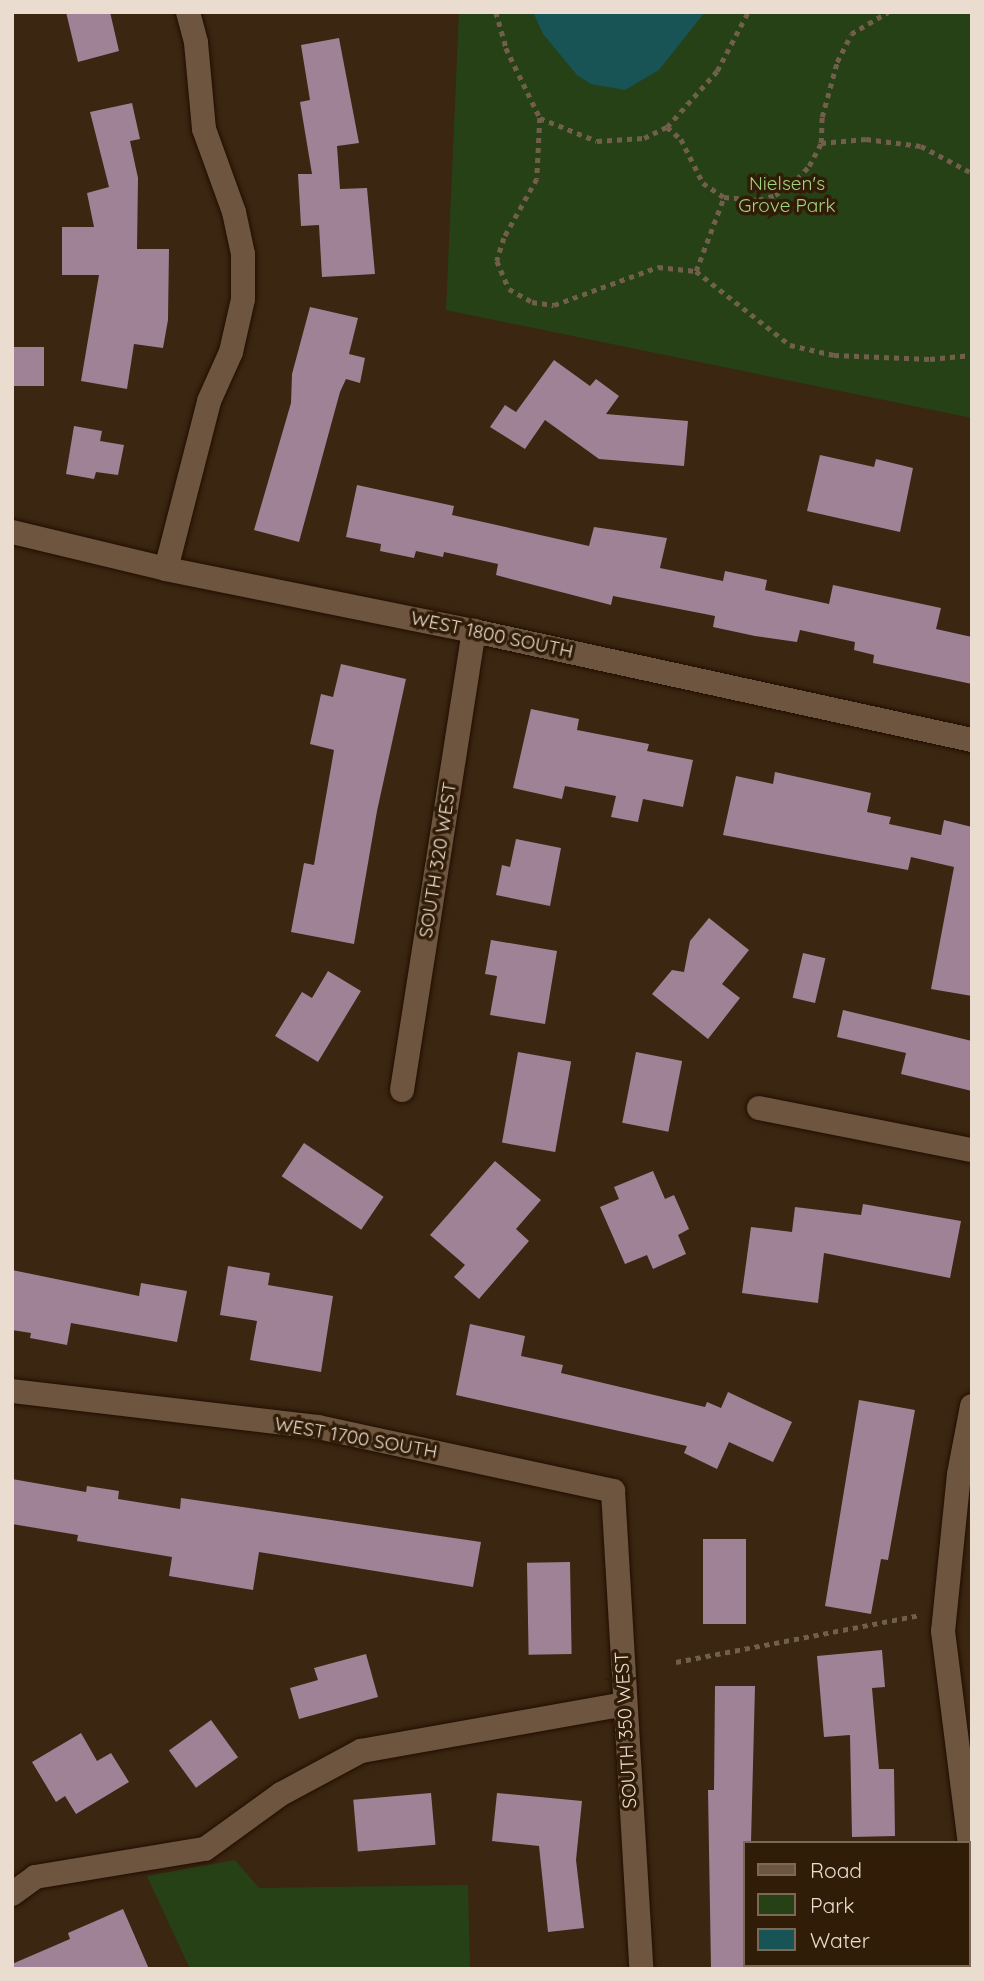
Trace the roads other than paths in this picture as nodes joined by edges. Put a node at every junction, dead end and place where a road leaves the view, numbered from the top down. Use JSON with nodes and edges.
{"nodes":[{"id":1,"x":188,"y":12,"type":"edge"},
{"id":2,"x":12,"y":532,"type":"edge"},
{"id":3,"x":166,"y":569,"type":"junction"},
{"id":4,"x":474,"y":631,"type":"junction"},
{"id":5,"x":972,"y":740,"type":"edge"},
{"id":6,"x":402,"y":1090,"type":"dead end"},
{"id":7,"x":759,"y":1108,"type":"dead end"},
{"id":8,"x":972,"y":1150,"type":"edge"},
{"id":9,"x":12,"y":1391,"type":"edge"},
{"id":10,"x":972,"y":1406,"type":"edge"},
{"id":11,"x":613,"y":1491,"type":"joint"},
{"id":12,"x":624,"y":1703,"type":"junction"},
{"id":13,"x":971,"y":1848,"type":"edge"},
{"id":14,"x":12,"y":1894,"type":"edge"},
{"id":15,"x":641,"y":1969,"type":"edge"}],
"edges":[{"from":1,"to":3,"type":"street"},
{"from":2,"to":3,"type":"street","name":"WEST 1800 SOUTH"},
{"from":3,"to":4,"type":"street","name":"WEST 1800 SOUTH"},
{"from":4,"to":5,"type":"street","name":"WEST 1800 SOUTH"},
{"from":4,"to":6,"type":"street","name":"SOUTH 320 WEST"},
{"from":7,"to":8,"type":"street"},
{"from":9,"to":11,"type":"street","name":"WEST 1700 SOUTH"},
{"from":10,"to":13,"type":"street"},
{"from":11,"to":12,"type":"street","name":"SOUTH 350 WEST"},
{"from":12,"to":14,"type":"street"},
{"from":12,"to":15,"type":"street","name":"SOUTH 350 WEST"}]}
